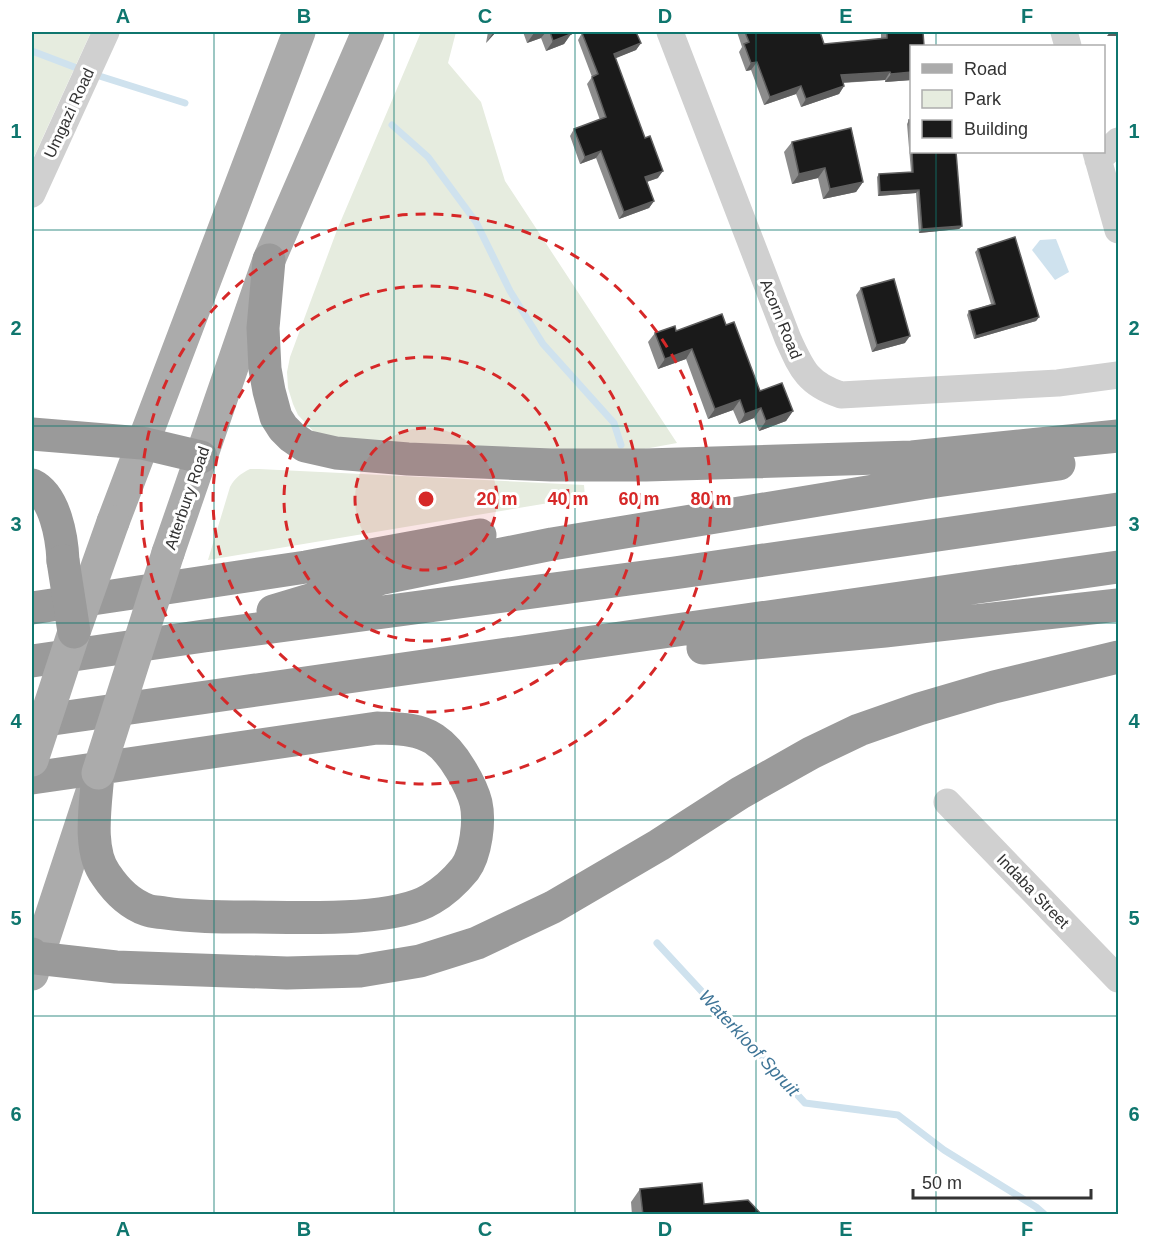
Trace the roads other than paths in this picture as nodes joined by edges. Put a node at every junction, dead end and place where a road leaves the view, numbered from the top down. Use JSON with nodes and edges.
{"nodes":[{"id":1,"x":299,"y":32,"type":"edge"},
{"id":2,"x":368,"y":32,"type":"edge"},
{"id":3,"x":670,"y":32,"type":"edge"},
{"id":4,"x":105,"y":34,"type":"edge"},
{"id":5,"x":1119,"y":141,"type":"edge"},
{"id":6,"x":1105,"y":151,"type":"edge"},
{"id":7,"x":1097,"y":156,"type":"edge"},
{"id":8,"x":32,"y":194,"type":"edge"},
{"id":9,"x":1119,"y":230,"type":"edge"},
{"id":10,"x":270,"y":260,"type":"junction"},
{"id":11,"x":1119,"y":375,"type":"edge"},
{"id":12,"x":32,"y":434,"type":"edge"},
{"id":13,"x":1119,"y":436,"type":"edge"},
{"id":14,"x":142,"y":443,"type":"junction"},
{"id":15,"x":1119,"y":455,"type":"edge"},
{"id":16,"x":201,"y":457,"type":"junction"},
{"id":17,"x":32,"y":485,"type":"edge"},
{"id":18,"x":864,"y":492,"type":"junction"},
{"id":19,"x":1119,"y":509,"type":"edge"},
{"id":20,"x":1119,"y":567,"type":"edge"},
{"id":21,"x":1119,"y":605,"type":"edge"},
{"id":22,"x":32,"y":608,"type":"edge"},
{"id":23,"x":74,"y":632,"type":"junction"},
{"id":24,"x":204,"y":636,"type":"junction"},
{"id":25,"x":1119,"y":657,"type":"edge"},
{"id":26,"x":32,"y":661,"type":"edge"},
{"id":27,"x":442,"y":664,"type":"junction"},
{"id":28,"x":32,"y":722,"type":"edge"},
{"id":29,"x":32,"y":760,"type":"edge"},
{"id":30,"x":98,"y":773,"type":"joint"},
{"id":31,"x":32,"y":778,"type":"edge"},
{"id":32,"x":947,"y":802,"type":"dead end"},
{"id":33,"x":86,"y":848,"type":"junction"},
{"id":34,"x":33,"y":962,"type":"edge"},
{"id":35,"x":1119,"y":979,"type":"edge"}],
"edges":[{"from":1,"to":14,"type":"main road"},
{"from":2,"to":10,"type":"main road","name":"Atterbury Road"},
{"from":3,"to":11,"type":"street","name":"Acorn Road"},
{"from":4,"to":8,"type":"street","name":"Umgazi Road"},
{"from":5,"to":6,"type":"street"},
{"from":7,"to":9,"type":"street"},
{"from":10,"to":13,"type":"highway"},
{"from":10,"to":16,"type":"main road","name":"Atterbury Road"},
{"from":12,"to":14,"type":"highway"},
{"from":14,"to":16,"type":"highway"},
{"from":14,"to":23,"type":"main road","bridge":true},
{"from":15,"to":18,"type":"highway"},
{"from":16,"to":30,"type":"main road","name":"Atterbury Road","bridge":true},
{"from":17,"to":23,"type":"highway","bridge":true},
{"from":18,"to":22,"type":"highway"},
{"from":18,"to":24,"type":"highway"},
{"from":19,"to":24,"type":"highway"},
{"from":20,"to":27,"type":"highway"},
{"from":21,"to":27,"type":"highway"},
{"from":23,"to":29,"type":"main road","bridge":true},
{"from":24,"to":26,"type":"highway"},
{"from":25,"to":34,"type":"highway"},
{"from":27,"to":28,"type":"highway"},
{"from":30,"to":33,"type":"highway"},
{"from":31,"to":33,"type":"highway"},
{"from":32,"to":35,"type":"street","name":"Indaba Street"},
{"from":33,"to":34,"type":"main road"}]}
